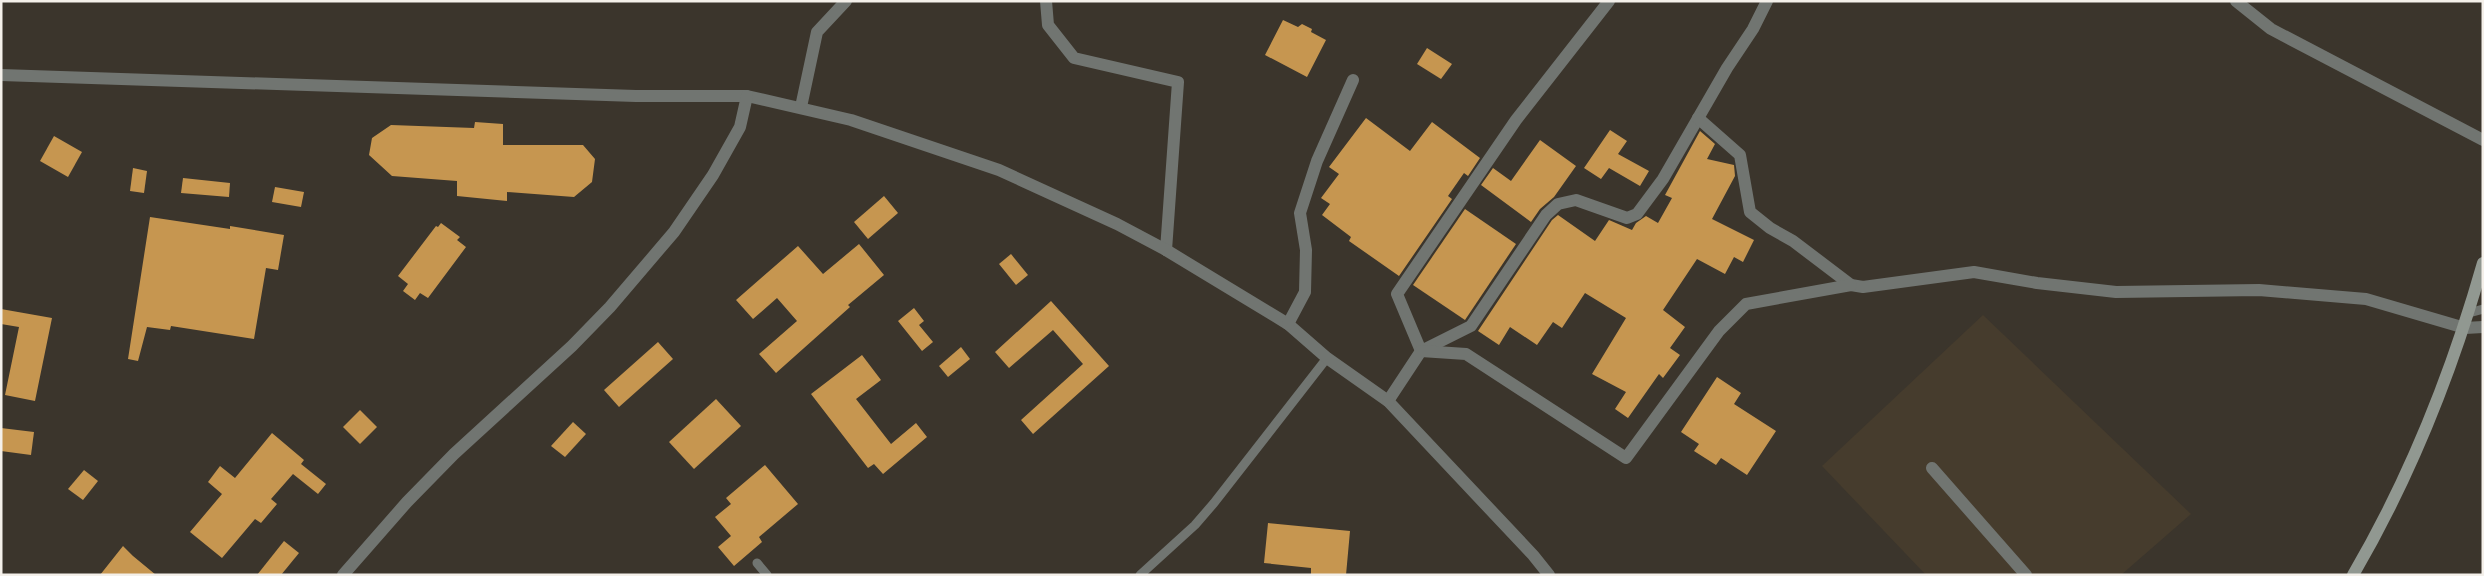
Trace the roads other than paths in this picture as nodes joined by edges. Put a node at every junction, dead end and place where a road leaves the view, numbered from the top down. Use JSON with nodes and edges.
{"nodes":[{"id":1,"x":846,"y":1,"type":"edge"},
{"id":2,"x":1046,"y":1,"type":"edge"},
{"id":3,"x":1609,"y":1,"type":"edge"},
{"id":4,"x":1767,"y":1,"type":"edge"},
{"id":5,"x":2236,"y":1,"type":"edge"},
{"id":6,"x":1,"y":75,"type":"edge"},
{"id":7,"x":1353,"y":80,"type":"dead end"},
{"id":8,"x":747,"y":96,"type":"junction"},
{"id":9,"x":801,"y":107,"type":"junction"},
{"id":10,"x":1698,"y":118,"type":"junction"},
{"id":11,"x":2483,"y":140,"type":"edge"},
{"id":12,"x":1166,"y":250,"type":"junction"},
{"id":13,"x":2483,"y":262,"type":"edge"},
{"id":14,"x":1851,"y":285,"type":"junction"},
{"id":15,"x":2483,"y":309,"type":"edge"},
{"id":16,"x":2469,"y":314,"type":"junction"},
{"id":17,"x":1288,"y":324,"type":"junction"},
{"id":18,"x":2483,"y":327,"type":"edge"},
{"id":19,"x":2465,"y":328,"type":"junction"},
{"id":20,"x":1421,"y":351,"type":"junction"},
{"id":21,"x":1327,"y":358,"type":"junction"},
{"id":22,"x":1388,"y":401,"type":"junction"},
{"id":23,"x":1932,"y":468,"type":"dead end"},
{"id":24,"x":757,"y":563,"type":"dead end"},
{"id":25,"x":343,"y":575,"type":"edge"},
{"id":26,"x":767,"y":575,"type":"edge"},
{"id":27,"x":1140,"y":575,"type":"edge"},
{"id":28,"x":1549,"y":575,"type":"edge"},
{"id":29,"x":2026,"y":575,"type":"edge"},
{"id":30,"x":2354,"y":575,"type":"edge"}],
"edges":[{"from":1,"to":9,"type":"street"},
{"from":2,"to":12,"type":"street"},
{"from":3,"to":20,"type":"street"},
{"from":4,"to":10,"type":"street"},
{"from":5,"to":11,"type":"street"},
{"from":6,"to":8,"type":"street"},
{"from":7,"to":17,"type":"street"},
{"from":8,"to":9,"type":"street"},
{"from":8,"to":25,"type":"street"},
{"from":9,"to":12,"type":"street"},
{"from":10,"to":14,"type":"street"},
{"from":10,"to":20,"type":"street"},
{"from":12,"to":17,"type":"street"},
{"from":13,"to":16,"type":"main road"},
{"from":14,"to":19,"type":"street"},
{"from":14,"to":20,"type":"street"},
{"from":15,"to":16,"type":"lane"},
{"from":16,"to":19,"type":"main road"},
{"from":17,"to":21,"type":"street"},
{"from":18,"to":19,"type":"street"},
{"from":19,"to":30,"type":"main road"},
{"from":20,"to":22,"type":"street"},
{"from":21,"to":22,"type":"street"},
{"from":21,"to":27,"type":"lane"},
{"from":22,"to":28,"type":"street"},
{"from":23,"to":29,"type":"street"},
{"from":24,"to":26,"type":"lane"}]}
